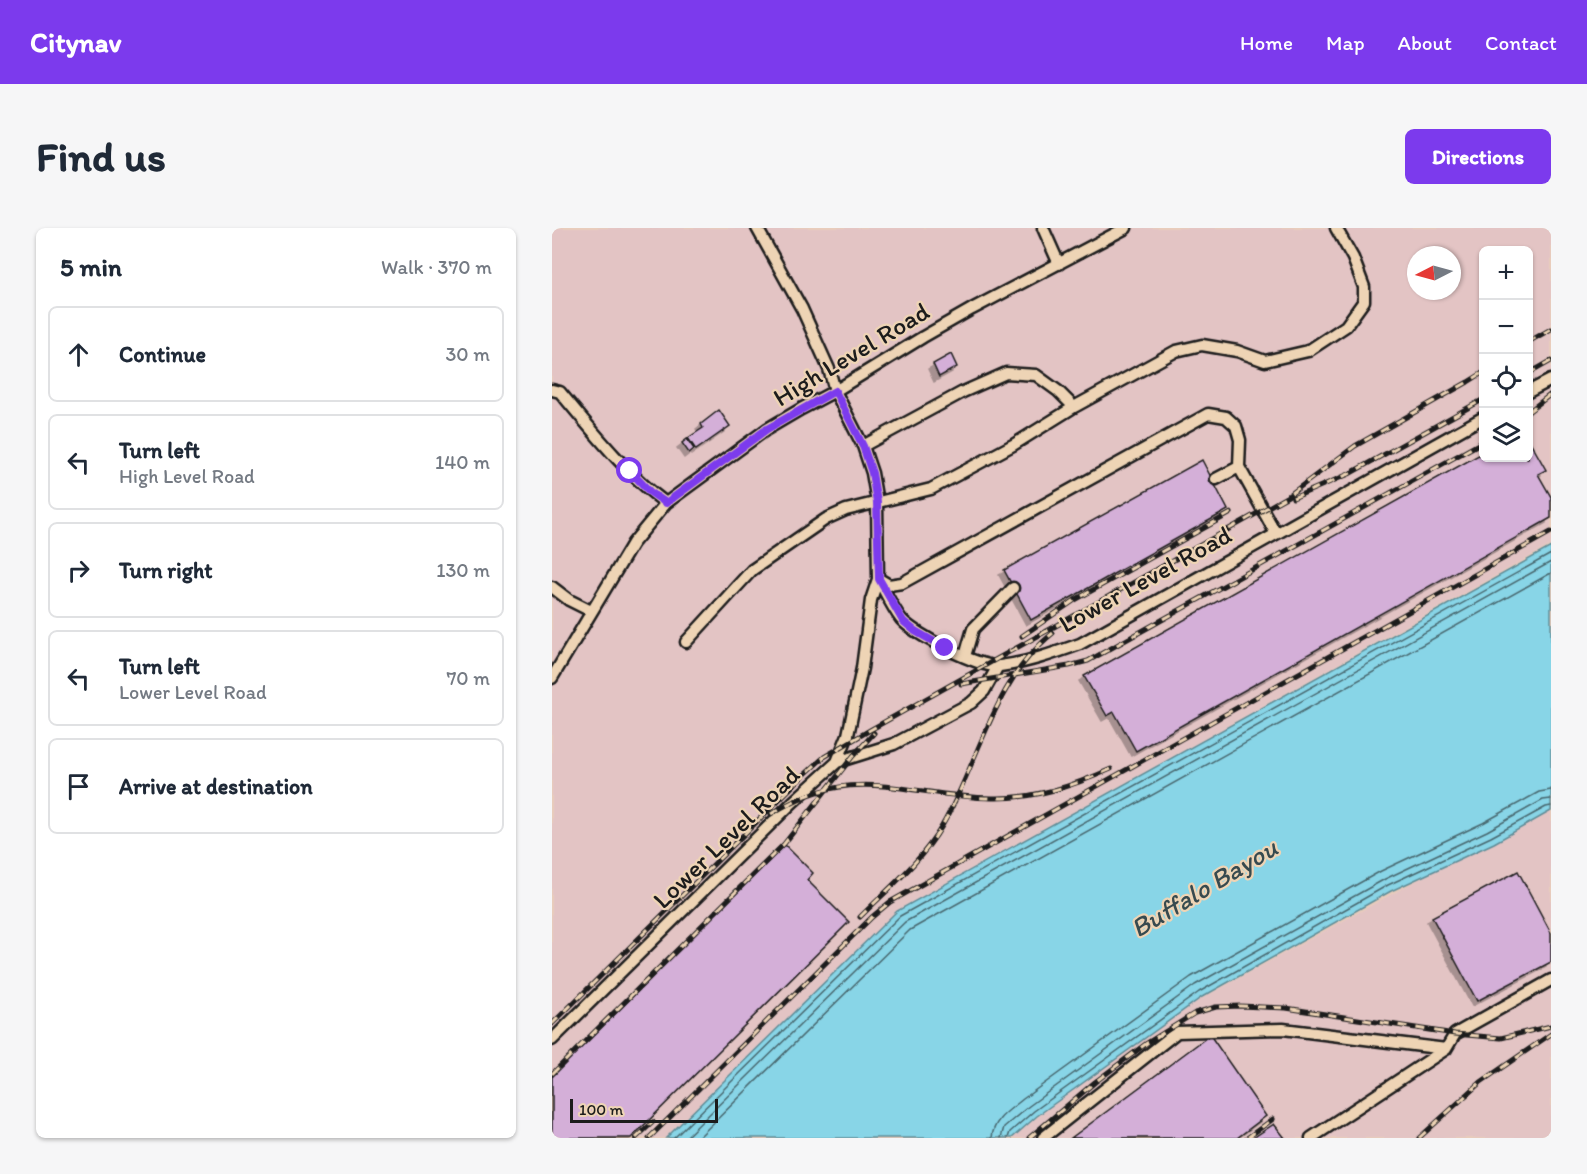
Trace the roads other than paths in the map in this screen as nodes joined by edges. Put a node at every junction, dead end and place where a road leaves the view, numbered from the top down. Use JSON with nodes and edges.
{"nodes":[{"id":1,"x":757,"y":228,"type":"edge"},
{"id":2,"x":1043,"y":228,"type":"edge"},
{"id":3,"x":1126,"y":228,"type":"edge"},
{"id":4,"x":1336,"y":228,"type":"edge"},
{"id":5,"x":1059,"y":264,"type":"junction"},
{"id":6,"x":1551,"y":380,"type":"edge"},
{"id":7,"x":1533,"y":389,"type":"edge"},
{"id":8,"x":552,"y":390,"type":"edge"},
{"id":9,"x":835,"y":391,"type":"junction"},
{"id":10,"x":1074,"y":406,"type":"junction"},
{"id":11,"x":1479,"y":420,"type":"edge"},
{"id":12,"x":863,"y":446,"type":"junction"},
{"id":13,"x":1239,"y":467,"type":"junction"},
{"id":14,"x":1216,"y":479,"type":"dead end"},
{"id":15,"x":877,"y":502,"type":"junction"},
{"id":16,"x":666,"y":503,"type":"junction"},
{"id":17,"x":1275,"y":532,"type":"junction"},
{"id":18,"x":879,"y":579,"type":"junction"},
{"id":19,"x":552,"y":587,"type":"edge"},
{"id":20,"x":1013,"y":588,"type":"dead end"},
{"id":21,"x":591,"y":611,"type":"junction"},
{"id":22,"x":686,"y":642,"type":"dead end"},
{"id":23,"x":965,"y":656,"type":"junction"},
{"id":24,"x":998,"y":666,"type":"junction"},
{"id":25,"x":552,"y":678,"type":"edge"},
{"id":26,"x":837,"y":762,"type":"junction"},
{"id":27,"x":1551,"y":980,"type":"edge"},
{"id":28,"x":552,"y":1040,"type":"edge"},
{"id":29,"x":1446,"y":1050,"type":"junction"},
{"id":30,"x":1043,"y":1138,"type":"edge"},
{"id":31,"x":1311,"y":1138,"type":"edge"}],
"edges":[{"from":1,"to":9,"type":"lane"},
{"from":2,"to":5,"type":"lane"},
{"from":3,"to":5,"type":"lane","name":"High Level Road"},
{"from":4,"to":10,"type":"lane"},
{"from":5,"to":9,"type":"lane","name":"High Level Road"},
{"from":6,"to":7,"type":"lane"},
{"from":8,"to":16,"type":"lane"},
{"from":9,"to":12,"type":"lane"},
{"from":9,"to":16,"type":"lane","name":"High Level Road"},
{"from":10,"to":12,"type":"lane"},
{"from":10,"to":15,"type":"lane"},
{"from":11,"to":17,"type":"lane","name":"Lower Level Road"},
{"from":12,"to":15,"type":"lane"},
{"from":13,"to":14,"type":"lane"},
{"from":13,"to":17,"type":"lane"},
{"from":13,"to":18,"type":"lane"},
{"from":15,"to":18,"type":"lane"},
{"from":15,"to":22,"type":"lane"},
{"from":16,"to":21,"type":"lane","name":"High Level Road"},
{"from":17,"to":24,"type":"lane","name":"Lower Level Road"},
{"from":18,"to":23,"type":"lane"},
{"from":18,"to":26,"type":"lane","name":"Lower Level Road"},
{"from":19,"to":21,"type":"lane"},
{"from":20,"to":23,"type":"lane"},
{"from":21,"to":25,"type":"lane","name":"High Level Road"},
{"from":23,"to":24,"type":"lane"},
{"from":24,"to":26,"type":"lane"},
{"from":26,"to":28,"type":"lane","name":"Lower Level Road"},
{"from":27,"to":29,"type":"lane"},
{"from":29,"to":30,"type":"lane"},
{"from":29,"to":31,"type":"lane"}]}
